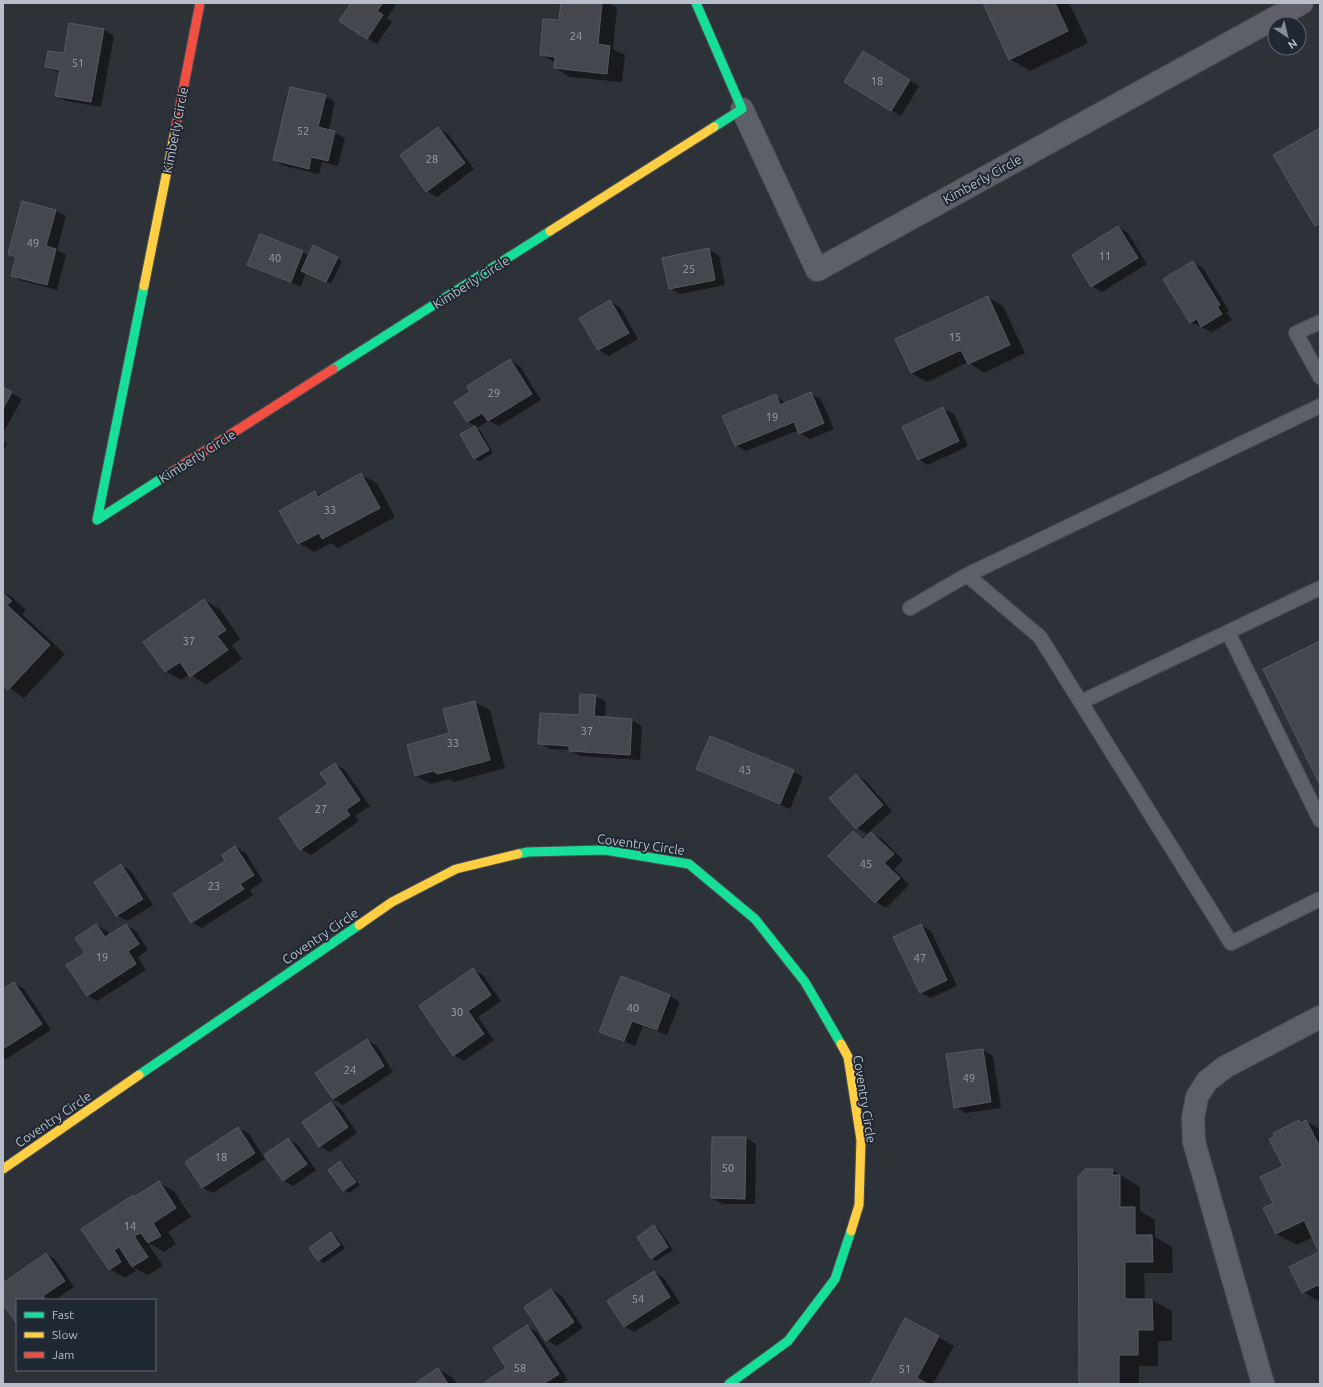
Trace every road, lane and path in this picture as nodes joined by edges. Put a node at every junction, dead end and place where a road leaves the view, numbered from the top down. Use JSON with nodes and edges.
{"nodes":[{"id":1,"x":200,"y":3,"type":"edge"},
{"id":2,"x":696,"y":3,"type":"edge"},
{"id":3,"x":1302,"y":3,"type":"edge"},
{"id":4,"x":742,"y":110,"type":"junction"},
{"id":5,"x":1320,"y":322,"type":"edge"},
{"id":6,"x":1320,"y":377,"type":"edge"},
{"id":7,"x":1320,"y":406,"type":"edge"},
{"id":8,"x":967,"y":575,"type":"junction"},
{"id":9,"x":1320,"y":588,"type":"edge"},
{"id":10,"x":910,"y":608,"type":"dead end"},
{"id":11,"x":1228,"y":632,"type":"junction"},
{"id":12,"x":1081,"y":702,"type":"junction"},
{"id":13,"x":1320,"y":820,"type":"edge"},
{"id":14,"x":1320,"y":899,"type":"edge"},
{"id":15,"x":1320,"y":1018,"type":"edge"},
{"id":16,"x":3,"y":1169,"type":"edge"},
{"id":17,"x":729,"y":1384,"type":"edge"},
{"id":18,"x":1262,"y":1384,"type":"edge"}],
"edges":[{"from":1,"to":4,"type":"street","name":"Kimberly Circle"},
{"from":2,"to":4,"type":"street","name":"Kimberly Circle"},
{"from":3,"to":4,"type":"street","name":"Kimberly Circle"},
{"from":5,"to":6,"type":"lane"},
{"from":7,"to":8,"type":"lane"},
{"from":8,"to":10,"type":"lane"},
{"from":8,"to":12,"type":"lane"},
{"from":9,"to":11,"type":"lane"},
{"from":11,"to":12,"type":"lane"},
{"from":11,"to":13,"type":"lane"},
{"from":12,"to":14,"type":"lane"},
{"from":15,"to":18,"type":"street"},
{"from":16,"to":17,"type":"street","name":"Coventry Circle"}]}
